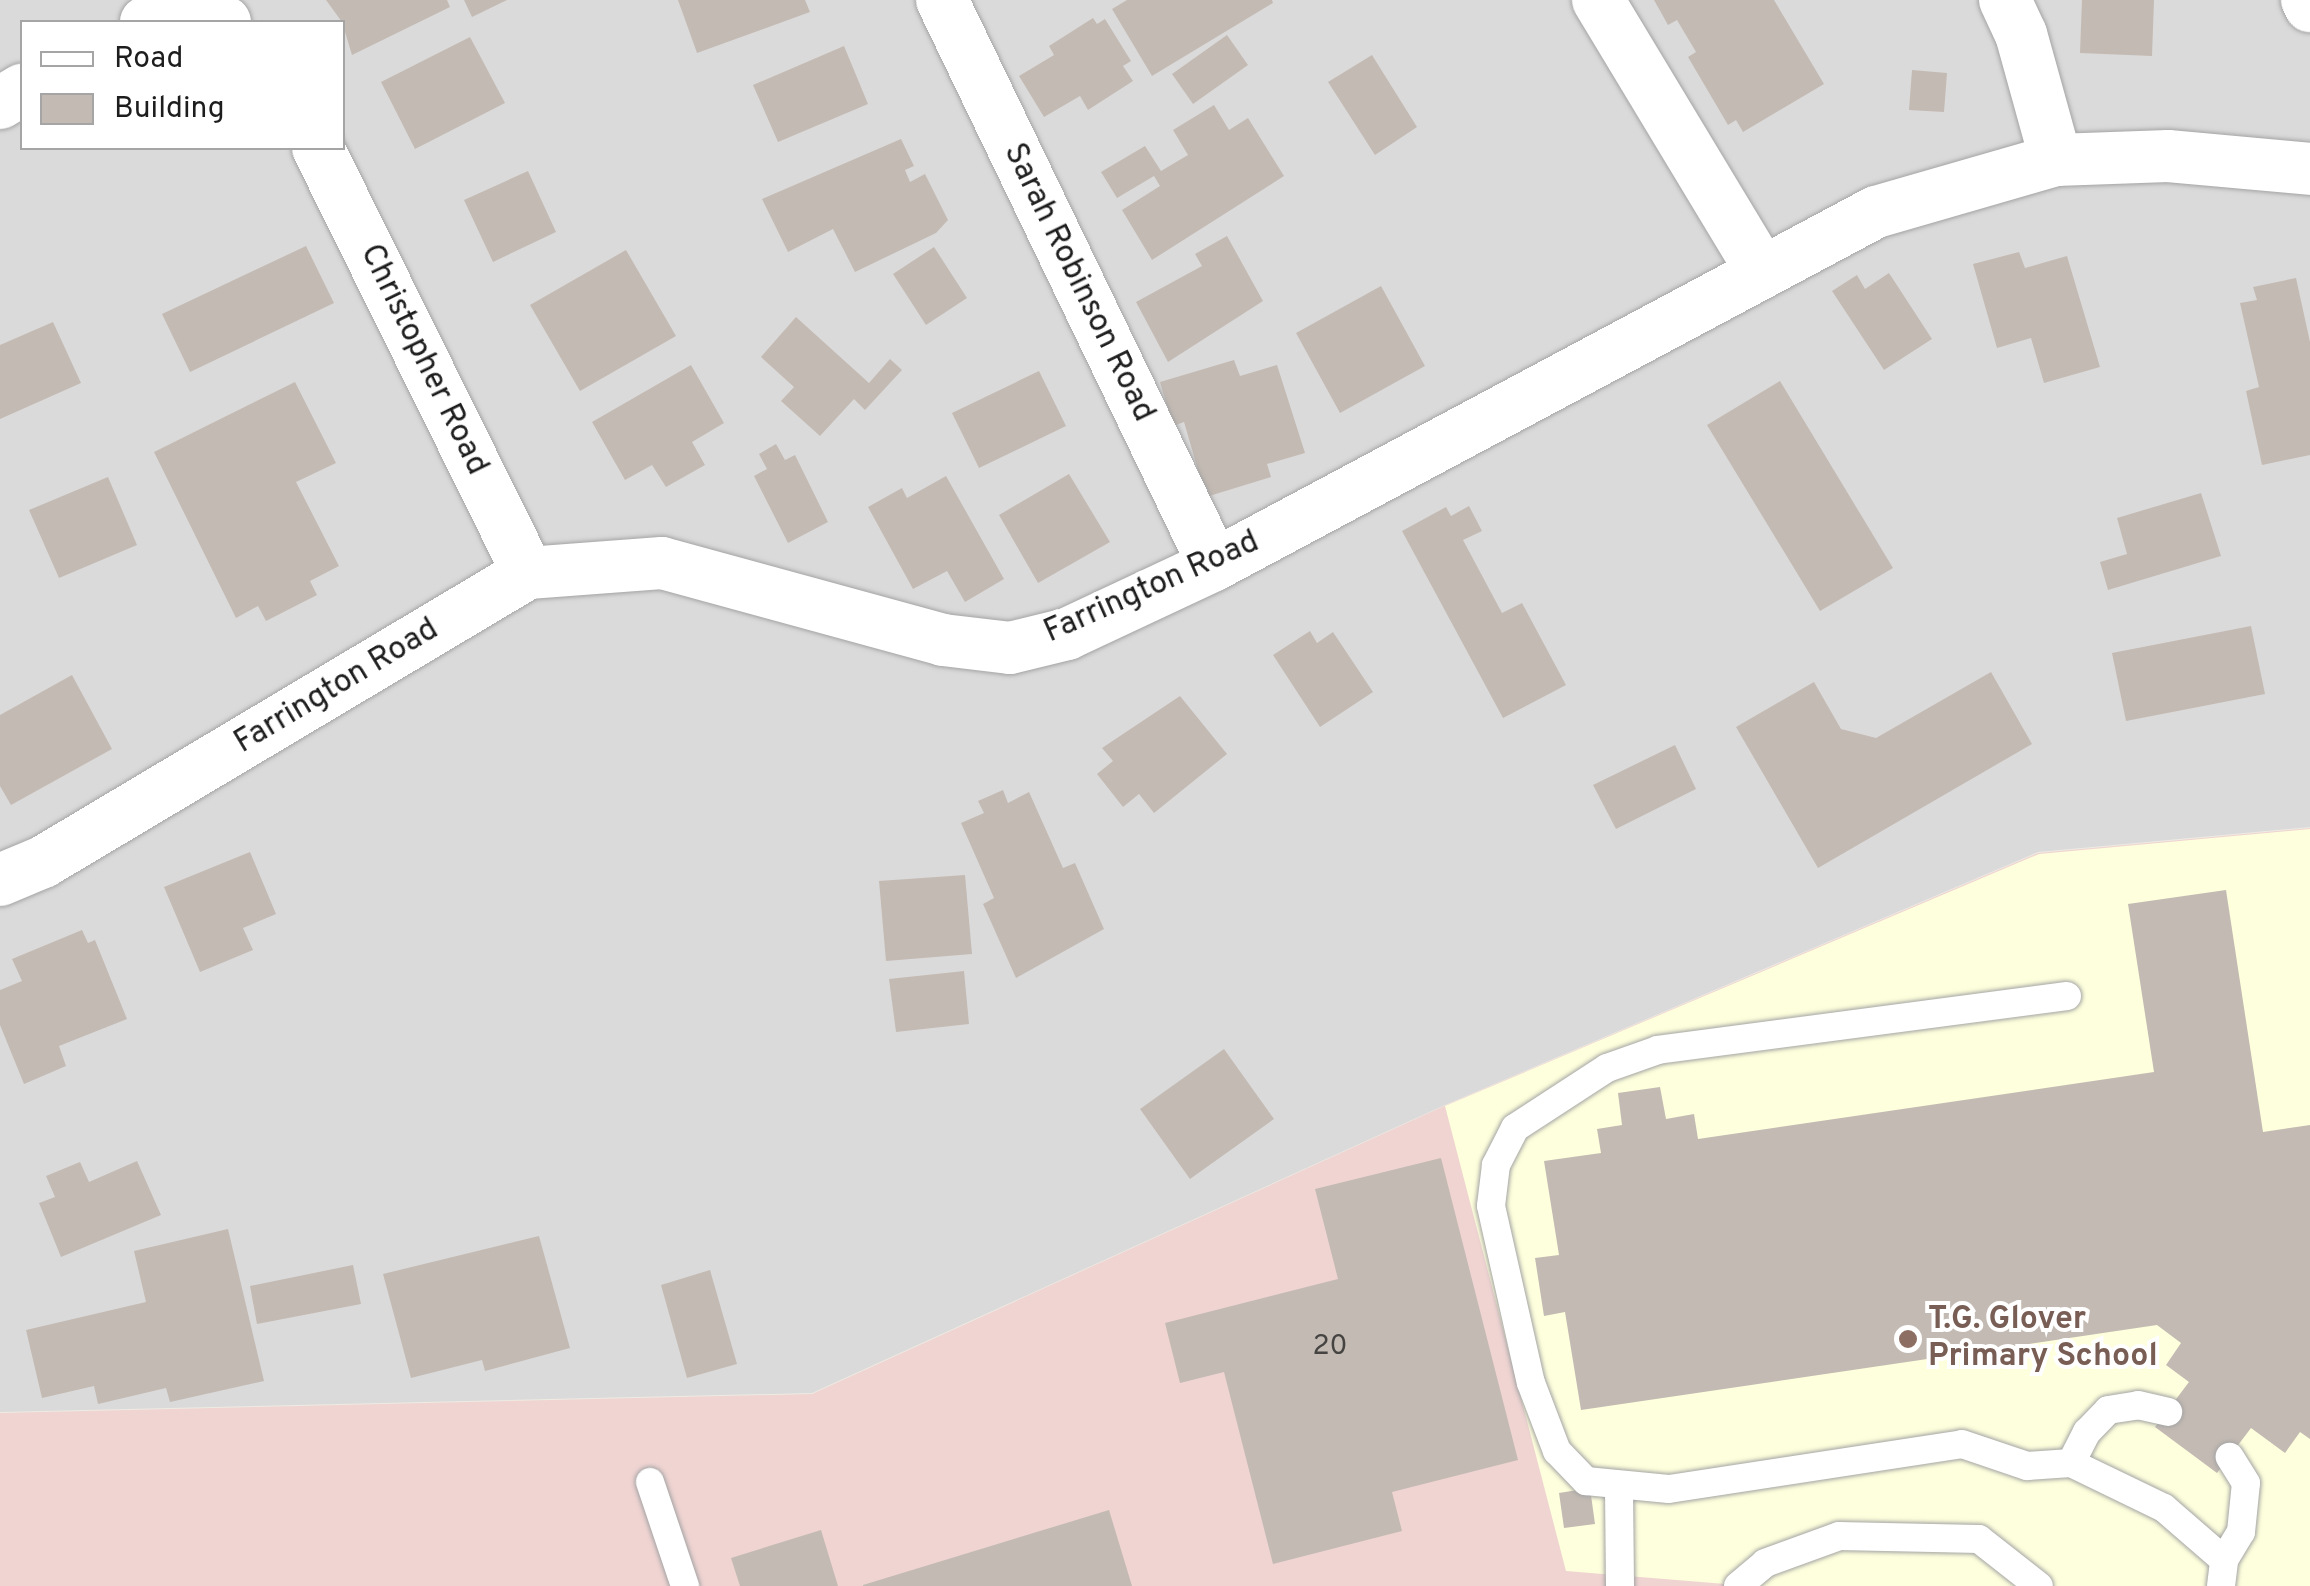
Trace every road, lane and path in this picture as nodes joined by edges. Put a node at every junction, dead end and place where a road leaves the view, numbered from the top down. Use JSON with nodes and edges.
{"nodes":[{"id":1,"x":942,"y":0,"type":"edge"},
{"id":2,"x":1598,"y":0,"type":"edge"},
{"id":3,"x":2005,"y":0,"type":"edge"},
{"id":4,"x":151,"y":20,"type":"edge"},
{"id":5,"x":221,"y":20,"type":"edge"},
{"id":6,"x":319,"y":150,"type":"edge"},
{"id":7,"x":2056,"y":160,"type":"junction"},
{"id":8,"x":2310,"y":168,"type":"edge"},
{"id":9,"x":1762,"y":272,"type":"junction"},
{"id":10,"x":1214,"y":565,"type":"junction"},
{"id":11,"x":528,"y":573,"type":"junction"},
{"id":12,"x":0,"y":880,"type":"edge"},
{"id":13,"x":2067,"y":996,"type":"dead end"},
{"id":14,"x":2168,"y":1412,"type":"dead end"},
{"id":15,"x":2230,"y":1458,"type":"dead end"},
{"id":16,"x":2071,"y":1463,"type":"junction"},
{"id":17,"x":650,"y":1482,"type":"dead end"},
{"id":18,"x":1619,"y":1489,"type":"junction"},
{"id":19,"x":2222,"y":1573,"type":"edge"},
{"id":20,"x":686,"y":1586,"type":"edge"},
{"id":21,"x":1620,"y":1586,"type":"edge"},
{"id":22,"x":1738,"y":1586,"type":"edge"},
{"id":23,"x":2039,"y":1586,"type":"edge"}],
"edges":[{"from":1,"to":10,"type":"street","name":"Sarah Robinson Road"},
{"from":2,"to":9,"type":"street"},
{"from":3,"to":7,"type":"street"},
{"from":4,"to":5,"type":"street"},
{"from":6,"to":11,"type":"street","name":"Christopher Road"},
{"from":7,"to":8,"type":"street","name":"Farrington Road"},
{"from":7,"to":9,"type":"street","name":"Farrington Road"},
{"from":9,"to":10,"type":"street","name":"Farrington Road"},
{"from":10,"to":11,"type":"street","name":"Farrington Road"},
{"from":11,"to":12,"type":"street","name":"Farrington Road"},
{"from":13,"to":18,"type":"lane"},
{"from":14,"to":16,"type":"lane"},
{"from":15,"to":19,"type":"lane"},
{"from":16,"to":18,"type":"lane"},
{"from":16,"to":19,"type":"lane"},
{"from":17,"to":20,"type":"lane"},
{"from":18,"to":21,"type":"lane"},
{"from":22,"to":23,"type":"lane"}]}
